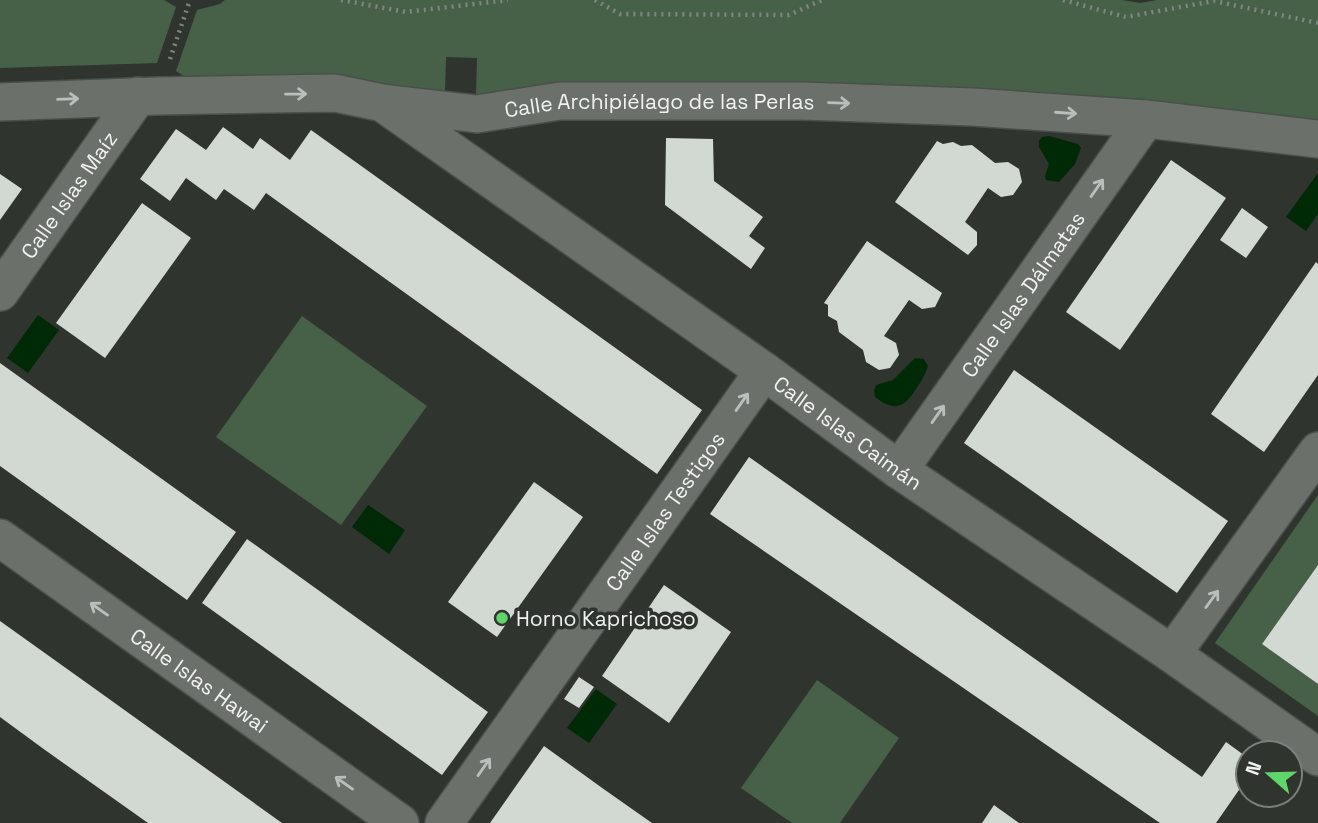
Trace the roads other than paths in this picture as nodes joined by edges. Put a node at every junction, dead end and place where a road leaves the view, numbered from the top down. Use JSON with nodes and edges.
{"nodes":[{"id":1,"x":148,"y":96,"type":"junction"},
{"id":2,"x":0,"y":102,"type":"edge"},
{"id":3,"x":383,"y":103,"type":"junction"},
{"id":4,"x":1146,"y":118,"type":"junction"},
{"id":5,"x":1318,"y":139,"type":"edge"},
{"id":6,"x":0,"y":292,"type":"edge"},
{"id":7,"x":764,"y":371,"type":"junction"},
{"id":8,"x":1318,"y":451,"type":"edge"},
{"id":9,"x":899,"y":470,"type":"junction"},
{"id":10,"x":0,"y":538,"type":"edge"},
{"id":11,"x":1172,"y":654,"type":"junction"},
{"id":12,"x":1318,"y":757,"type":"edge"},
{"id":13,"x":400,"y":823,"type":"edge"},
{"id":14,"x":444,"y":823,"type":"edge"}],
"edges":[{"from":2,"to":1,"type":"street","name":"Calle Archipiélago de las Perlas","one_way":true},
{"from":1,"to":3,"type":"street","name":"Calle Archipiélago de las Perlas","one_way":true},
{"from":1,"to":6,"type":"street","name":"Calle Islas Maíz"},
{"from":3,"to":4,"type":"street","name":"Calle Archipiélago de las Perlas","one_way":true},
{"from":3,"to":7,"type":"street","name":"Calle Islas Caimán"},
{"from":4,"to":5,"type":"street","name":"Calle Archipiélago de las Perlas"},
{"from":9,"to":4,"type":"street","name":"Calle Islas Dálmatas","one_way":true},
{"from":7,"to":9,"type":"street","name":"Calle Islas Caimán"},
{"from":14,"to":7,"type":"street","name":"Calle Islas Testigos","one_way":true},
{"from":11,"to":8,"type":"street","one_way":true},
{"from":9,"to":11,"type":"street","name":"Calle Islas Caimán"},
{"from":13,"to":10,"type":"street","name":"Calle Islas Hawai","one_way":true},
{"from":11,"to":12,"type":"street","name":"Calle Islas Caimán"}]}
